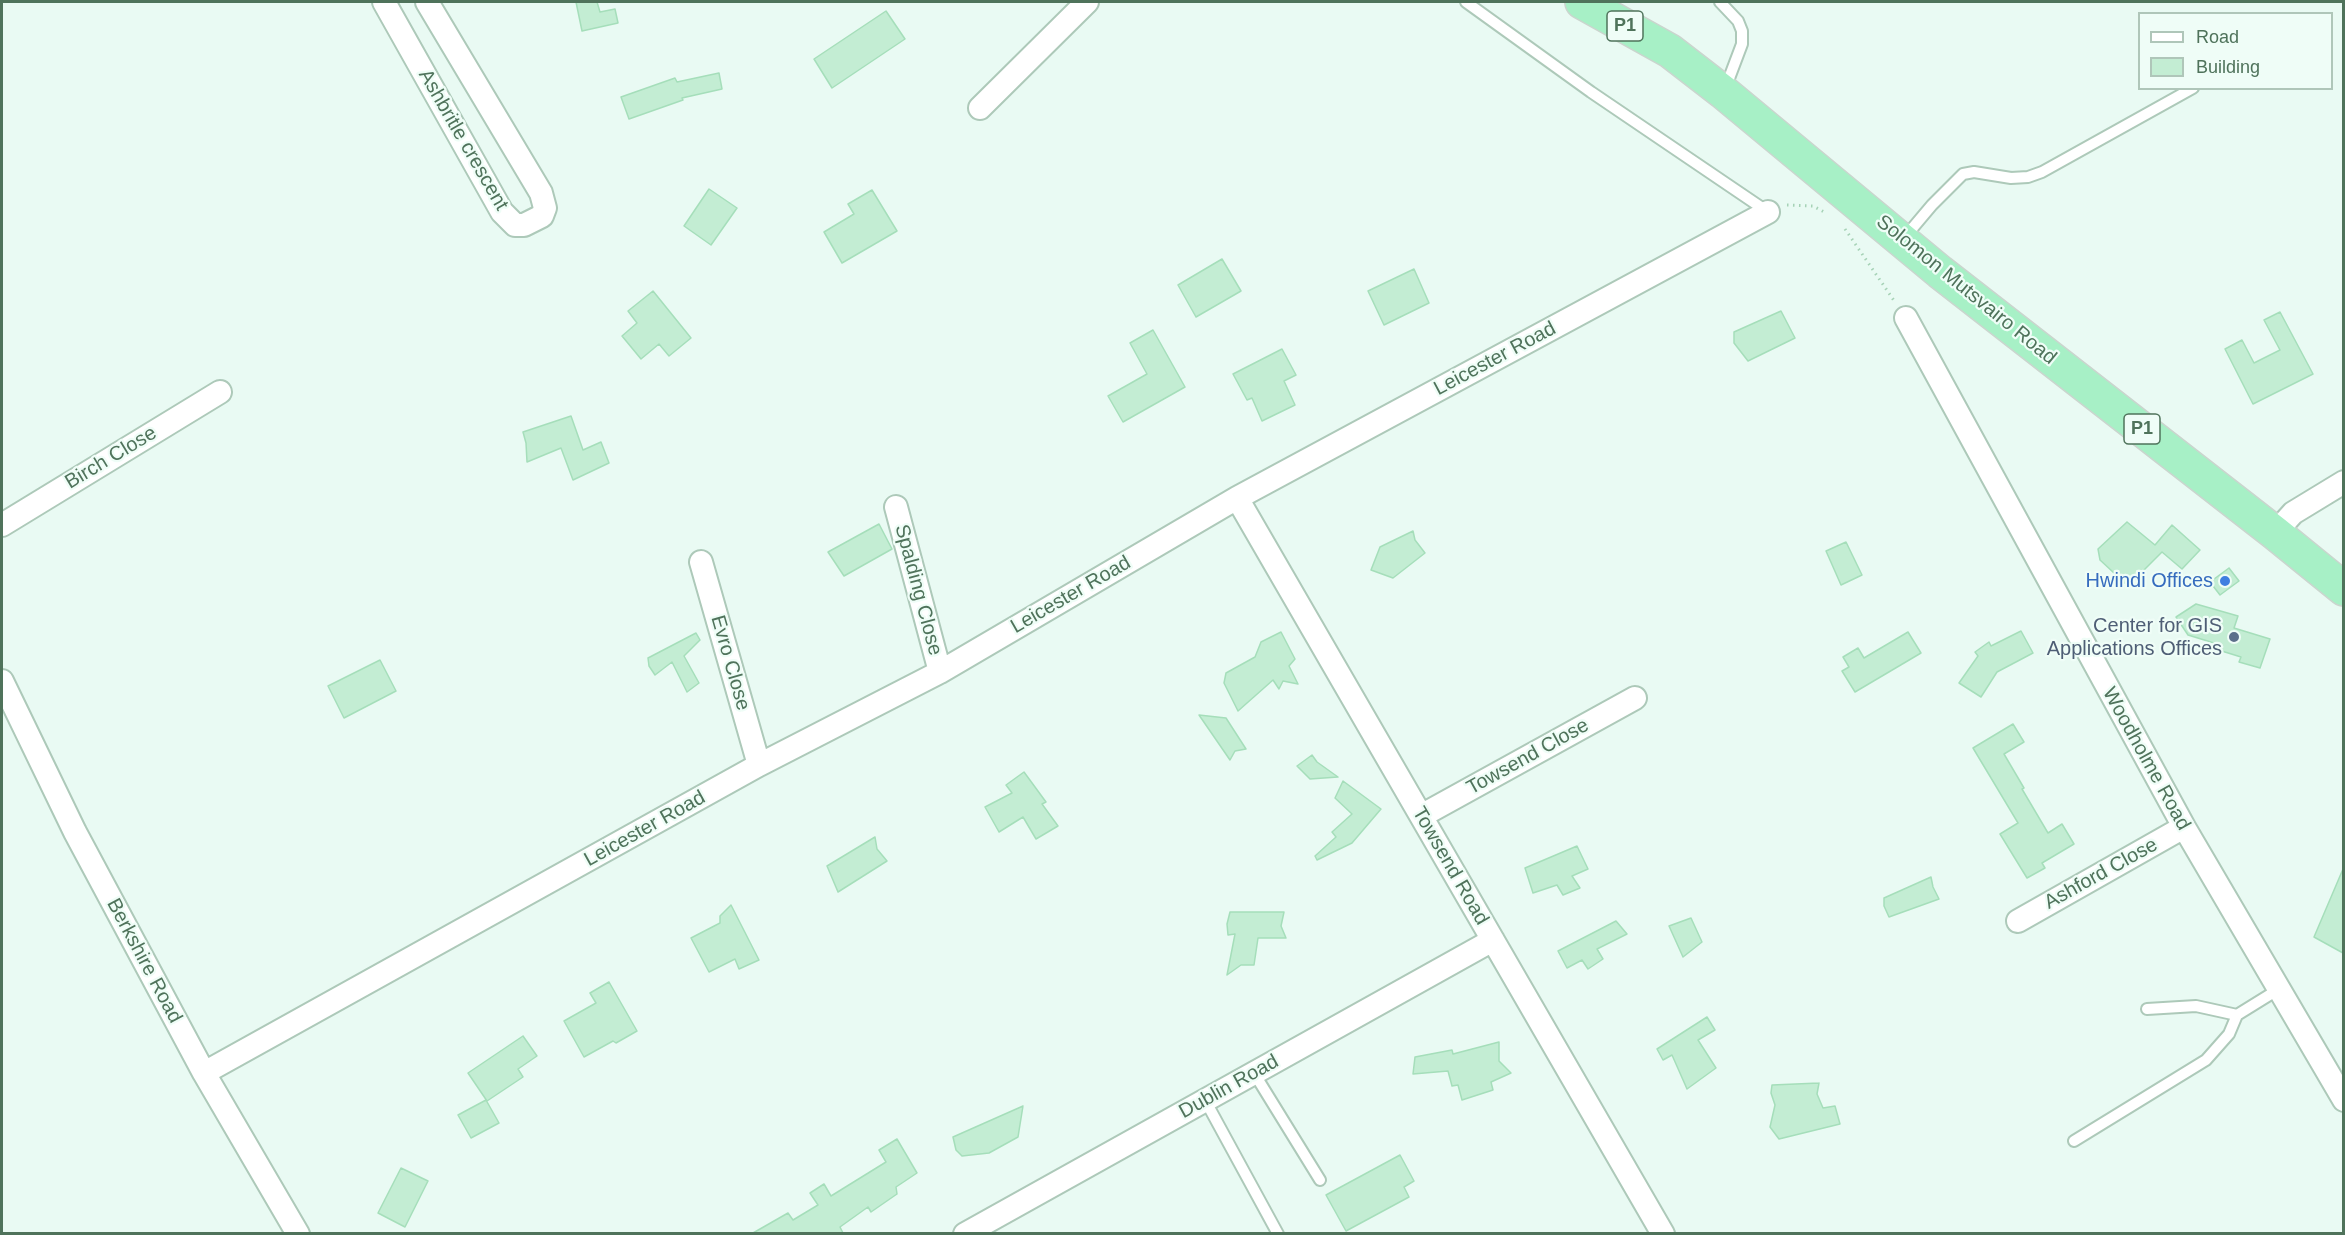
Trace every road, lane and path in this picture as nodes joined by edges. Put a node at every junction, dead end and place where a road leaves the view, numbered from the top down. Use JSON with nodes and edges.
{"nodes":[{"id":1,"x":384,"y":2,"type":"edge"},
{"id":2,"x":427,"y":2,"type":"edge"},
{"id":3,"x":1087,"y":2,"type":"edge"},
{"id":4,"x":1466,"y":2,"type":"edge"},
{"id":5,"x":1582,"y":2,"type":"edge"},
{"id":6,"x":1630,"y":2,"type":"edge"},
{"id":7,"x":1720,"y":2,"type":"edge"},
{"id":8,"x":1670,"y":51,"type":"junction"},
{"id":9,"x":2189,"y":90,"type":"edge"},
{"id":10,"x":1724,"y":92,"type":"junction"},
{"id":11,"x":980,"y":108,"type":"dead end"},
{"id":12,"x":1768,"y":212,"type":"junction"},
{"id":13,"x":1834,"y":217,"type":"dead end"},
{"id":14,"x":1842,"y":225,"type":"dead end"},
{"id":15,"x":1902,"y":240,"type":"junction"},
{"id":16,"x":1906,"y":318,"type":"joint"},
{"id":17,"x":220,"y":392,"type":"dead end"},
{"id":18,"x":2343,"y":482,"type":"edge"},
{"id":19,"x":1237,"y":498,"type":"junction"},
{"id":20,"x":896,"y":507,"type":"dead end"},
{"id":21,"x":2,"y":525,"type":"edge"},
{"id":22,"x":2275,"y":533,"type":"junction"},
{"id":23,"x":701,"y":562,"type":"dead end"},
{"id":24,"x":2343,"y":589,"type":"edge"},
{"id":25,"x":940,"y":672,"type":"junction"},
{"id":26,"x":2,"y":681,"type":"edge"},
{"id":27,"x":1635,"y":698,"type":"dead end"},
{"id":28,"x":759,"y":765,"type":"junction"},
{"id":29,"x":1421,"y":816,"type":"junction"},
{"id":30,"x":2184,"y":827,"type":"junction"},
{"id":31,"x":2018,"y":921,"type":"dead end"},
{"id":32,"x":1493,"y":940,"type":"junction"},
{"id":33,"x":2279,"y":989,"type":"junction"},
{"id":34,"x":2147,"y":1009,"type":"dead end"},
{"id":35,"x":2237,"y":1015,"type":"junction"},
{"id":36,"x":204,"y":1073,"type":"junction"},
{"id":37,"x":1254,"y":1073,"type":"junction"},
{"id":38,"x":1205,"y":1100,"type":"junction"},
{"id":39,"x":2343,"y":1100,"type":"edge"},
{"id":40,"x":2074,"y":1141,"type":"dead end"},
{"id":41,"x":1320,"y":1180,"type":"dead end"},
{"id":42,"x":298,"y":1233,"type":"edge"},
{"id":43,"x":965,"y":1233,"type":"edge"},
{"id":44,"x":1278,"y":1233,"type":"edge"},
{"id":45,"x":1663,"y":1233,"type":"edge"}],
"edges":[{"from":1,"to":2,"type":"street","name":"Ashbritle crescent"},
{"from":3,"to":11,"type":"street"},
{"from":4,"to":12,"type":"lane"},
{"from":5,"to":8,"type":"highway","name":"Solomon Mutsvairo Road","number":"P1"},
{"from":6,"to":8,"type":"highway","number":"P1"},
{"from":7,"to":10,"type":"lane"},
{"from":8,"to":10,"type":"highway","name":"Solomon Mutsvairo Road","number":"P1"},
{"from":9,"to":15,"type":"lane"},
{"from":10,"to":15,"type":"highway","name":"Solomon Mutsvairo Road","number":"P1"},
{"from":12,"to":13,"type":"path"},
{"from":12,"to":19,"type":"street","name":"Leicester Road"},
{"from":14,"to":16,"type":"path"},
{"from":15,"to":22,"type":"highway","name":"Solomon Mutsvairo Road","number":"P1"},
{"from":16,"to":30,"type":"street","name":"Woodholme Road"},
{"from":17,"to":21,"type":"street","name":"Birch Close"},
{"from":18,"to":22,"type":"street"},
{"from":19,"to":25,"type":"street","name":"Leicester Road"},
{"from":19,"to":29,"type":"street","name":"Towsend Road"},
{"from":20,"to":25,"type":"street","name":"Spalding Close"},
{"from":22,"to":24,"type":"highway","name":"Solomon Mutsvairo Road","number":"P1"},
{"from":23,"to":28,"type":"street","name":"Evro Close"},
{"from":25,"to":28,"type":"street","name":"Leicester Road"},
{"from":26,"to":36,"type":"street","name":"Berkshire Road"},
{"from":27,"to":29,"type":"street","name":"Towsend Close"},
{"from":28,"to":36,"type":"street","name":"Leicester Road"},
{"from":29,"to":32,"type":"street","name":"Towsend Road"},
{"from":30,"to":31,"type":"street","name":"Ashford Close"},
{"from":30,"to":33,"type":"street","name":"Woodholme Road"},
{"from":32,"to":37,"type":"street","name":"Dublin Road"},
{"from":32,"to":45,"type":"street","name":"Towsend Road"},
{"from":33,"to":35,"type":"lane"},
{"from":33,"to":39,"type":"street","name":"Woodholme Road"},
{"from":34,"to":35,"type":"lane"},
{"from":35,"to":40,"type":"lane"},
{"from":36,"to":42,"type":"street","name":"Berkshire Road"},
{"from":37,"to":38,"type":"street","name":"Dublin Road"},
{"from":37,"to":41,"type":"lane"},
{"from":38,"to":43,"type":"street","name":"Dublin Road"},
{"from":38,"to":44,"type":"lane"}]}
